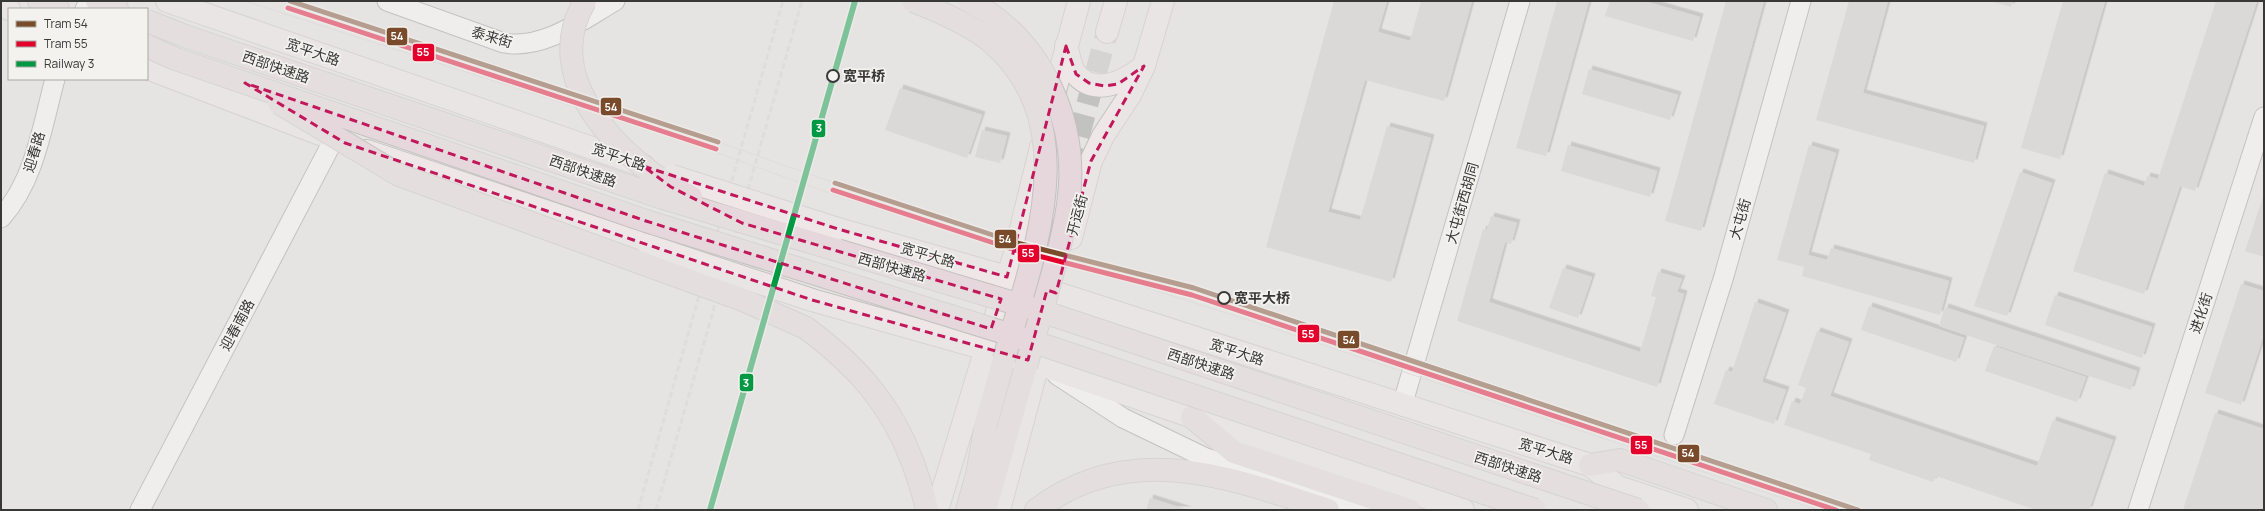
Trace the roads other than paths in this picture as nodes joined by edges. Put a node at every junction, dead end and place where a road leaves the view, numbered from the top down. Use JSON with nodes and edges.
{"nodes":[{"id":1,"x":39,"y":1,"type":"edge"},
{"id":2,"x":97,"y":1,"type":"edge"},
{"id":3,"x":167,"y":1,"type":"edge"},
{"id":4,"x":387,"y":1,"type":"edge"},
{"id":5,"x":585,"y":1,"type":"edge"},
{"id":6,"x":615,"y":1,"type":"edge"},
{"id":7,"x":914,"y":1,"type":"edge"},
{"id":8,"x":969,"y":1,"type":"edge"},
{"id":9,"x":1079,"y":1,"type":"edge"},
{"id":10,"x":1116,"y":1,"type":"edge"},
{"id":11,"x":1163,"y":1,"type":"edge"},
{"id":12,"x":1520,"y":1,"type":"edge"},
{"id":13,"x":1801,"y":1,"type":"edge"},
{"id":14,"x":56,"y":8,"type":"edge"},
{"id":15,"x":114,"y":8,"type":"edge"},
{"id":16,"x":148,"y":21,"type":"edge"},
{"id":17,"x":1107,"y":32,"type":"tunnel mouth"},
{"id":18,"x":148,"y":46,"type":"edge"},
{"id":19,"x":1066,"y":46,"type":"junction"},
{"id":20,"x":1144,"y":66,"type":"junction"},
{"id":21,"x":148,"y":68,"type":"edge"},
{"id":22,"x":55,"y":80,"type":"edge"},
{"id":23,"x":246,"y":83,"type":"junction"},
{"id":24,"x":2264,"y":117,"type":"edge"},
{"id":25,"x":334,"y":140,"type":"junction"},
{"id":26,"x":1,"y":218,"type":"edge"},
{"id":27,"x":742,"y":223,"type":"junction"},
{"id":28,"x":1007,"y":277,"type":"junction"},
{"id":29,"x":1056,"y":293,"type":"junction"},
{"id":30,"x":985,"y":348,"type":"junction"},
{"id":31,"x":1039,"y":364,"type":"junction"},
{"id":32,"x":1402,"y":406,"type":"junction"},
{"id":33,"x":1192,"y":417,"type":"junction"},
{"id":34,"x":1674,"y":435,"type":"dead end"},
{"id":35,"x":1590,"y":465,"type":"junction"},
{"id":36,"x":140,"y":510,"type":"edge"},
{"id":37,"x":927,"y":510,"type":"edge"},
{"id":38,"x":937,"y":510,"type":"edge"},
{"id":39,"x":967,"y":510,"type":"edge"},
{"id":40,"x":985,"y":510,"type":"edge"},
{"id":41,"x":999,"y":510,"type":"edge"},
{"id":42,"x":1036,"y":510,"type":"edge"},
{"id":43,"x":1328,"y":510,"type":"edge"},
{"id":44,"x":1362,"y":510,"type":"edge"},
{"id":45,"x":1409,"y":510,"type":"edge"},
{"id":46,"x":1463,"y":510,"type":"edge"},
{"id":47,"x":1535,"y":510,"type":"edge"},
{"id":48,"x":1638,"y":510,"type":"edge"},
{"id":49,"x":1687,"y":510,"type":"edge"},
{"id":50,"x":1766,"y":510,"type":"edge"},
{"id":51,"x":2138,"y":510,"type":"edge"}],
"edges":[{"from":1,"to":14,"type":"highway"},
{"from":2,"to":15,"type":"highway"},
{"from":3,"to":28,"type":"main road","name":"宽平大路","bridge":true},
{"from":4,"to":6,"type":"street","name":"泰来街"},
{"from":5,"to":27,"type":"highway","bridge":true},
{"from":7,"to":39,"type":"highway","bridge":true},
{"from":8,"to":40,"type":"highway","bridge":true},
{"from":9,"to":19,"type":"main road"},
{"from":10,"to":17,"type":"main road"},
{"from":11,"to":20,"type":"main road","name":"开运街"},
{"from":12,"to":32,"type":"street","name":"大屯街西胡同"},
{"from":13,"to":34,"type":"street","name":"大屯街"},
{"from":16,"to":27,"type":"highway","name":"西部快速路","bridge":true},
{"from":18,"to":23,"type":"highway","name":"西部快速路","bridge":true},
{"from":19,"to":20,"type":"main road"},
{"from":19,"to":28,"type":"main road"},
{"from":20,"to":29,"type":"main road","name":"开运街"},
{"from":21,"to":25,"type":"main road"},
{"from":22,"to":26,"type":"street","name":"迎春路"},
{"from":23,"to":37,"type":"highway","bridge":true},
{"from":23,"to":47,"type":"highway","name":"西部快速路","bridge":true},
{"from":24,"to":51,"type":"street","name":"进化街"},
{"from":25,"to":30,"type":"main road","bridge":true},
{"from":25,"to":36,"type":"street","name":"迎春南路"},
{"from":27,"to":48,"type":"highway","name":"西部快速路","bridge":true},
{"from":28,"to":29,"type":"main road","name":"宽平大路"},
{"from":28,"to":30,"type":"main road"},
{"from":29,"to":31,"type":"main road","name":"开运街"},
{"from":29,"to":32,"type":"main road","name":"宽平大路"},
{"from":30,"to":31,"type":"main road"},
{"from":30,"to":38,"type":"main road"},
{"from":31,"to":33,"type":"main road"},
{"from":31,"to":41,"type":"main road","name":"开运街"},
{"from":31,"to":44,"type":"street"},
{"from":32,"to":35,"type":"main road","name":"宽平大路"},
{"from":33,"to":45,"type":"highway"},
{"from":33,"to":46,"type":"main road"},
{"from":35,"to":49,"type":"main road","name":"宽平大路"},
{"from":35,"to":50,"type":"highway"},
{"from":42,"to":43,"type":"highway"}]}
